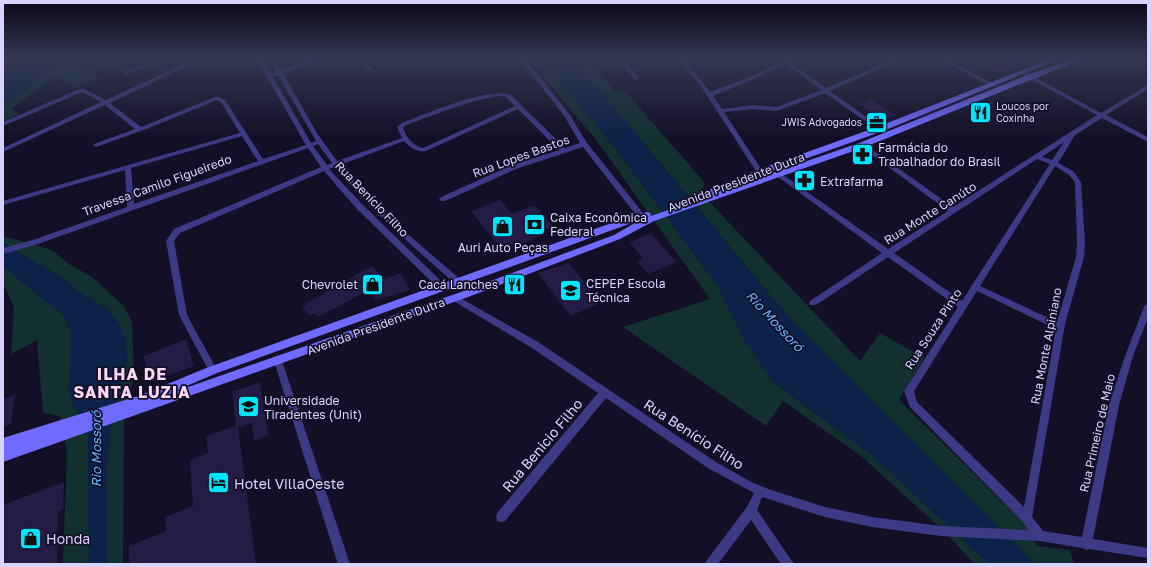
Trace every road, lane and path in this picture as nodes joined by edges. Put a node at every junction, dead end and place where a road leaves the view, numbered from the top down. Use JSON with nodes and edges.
{"nodes":[{"id":1,"x":143,"y":84,"type":"edge"},
{"id":2,"x":275,"y":84,"type":"edge"},
{"id":3,"x":287,"y":84,"type":"edge"},
{"id":4,"x":543,"y":84,"type":"edge"},
{"id":5,"x":701,"y":84,"type":"edge"},
{"id":6,"x":734,"y":84,"type":"edge"},
{"id":7,"x":818,"y":84,"type":"edge"},
{"id":8,"x":840,"y":84,"type":"edge"},
{"id":9,"x":989,"y":84,"type":"edge"},
{"id":10,"x":1012,"y":84,"type":"edge"},
{"id":11,"x":1043,"y":84,"type":"edge"},
{"id":12,"x":1148,"y":86,"type":"edge"},
{"id":13,"x":827,"y":90,"type":"junction"},
{"id":14,"x":710,"y":95,"type":"junction"},
{"id":15,"x":105,"y":102,"type":"junction"},
{"id":16,"x":519,"y":106,"type":"junction"},
{"id":17,"x":936,"y":106,"type":"junction"},
{"id":18,"x":721,"y":111,"type":"junction"},
{"id":19,"x":946,"y":112,"type":"junction"},
{"id":20,"x":1100,"y":116,"type":"junction"},
{"id":21,"x":3,"y":124,"type":"edge"},
{"id":22,"x":139,"y":129,"type":"junction"},
{"id":23,"x":880,"y":129,"type":"junction"},
{"id":24,"x":1073,"y":133,"type":"junction"},
{"id":25,"x":243,"y":134,"type":"junction"},
{"id":26,"x":405,"y":139,"type":"junction"},
{"id":27,"x":1148,"y":140,"type":"edge"},
{"id":28,"x":319,"y":142,"type":"junction"},
{"id":29,"x":584,"y":144,"type":"junction"},
{"id":30,"x":96,"y":145,"type":"dead end"},
{"id":31,"x":309,"y":145,"type":"junction"},
{"id":32,"x":862,"y":145,"type":"junction"},
{"id":33,"x":3,"y":150,"type":"edge"},
{"id":34,"x":564,"y":151,"type":"junction"},
{"id":35,"x":1037,"y":157,"type":"junction"},
{"id":36,"x":261,"y":161,"type":"junction"},
{"id":37,"x":336,"y":164,"type":"junction"},
{"id":38,"x":1054,"y":164,"type":"junction"},
{"id":39,"x":128,"y":167,"type":"junction"},
{"id":40,"x":325,"y":168,"type":"junction"},
{"id":41,"x":760,"y":172,"type":"junction"},
{"id":42,"x":777,"y":174,"type":"junction"},
{"id":43,"x":362,"y":194,"type":"junction"},
{"id":44,"x":704,"y":198,"type":"junction"},
{"id":45,"x":351,"y":199,"type":"junction"},
{"id":46,"x":443,"y":199,"type":"dead end"},
{"id":47,"x":3,"y":203,"type":"edge"},
{"id":48,"x":131,"y":207,"type":"junction"},
{"id":49,"x":953,"y":212,"type":"junction"},
{"id":50,"x":647,"y":218,"type":"junction"},
{"id":51,"x":412,"y":240,"type":"junction"},
{"id":52,"x":400,"y":246,"type":"junction"},
{"id":53,"x":3,"y":251,"type":"edge"},
{"id":54,"x":889,"y":252,"type":"junction"},
{"id":55,"x":457,"y":281,"type":"junction"},
{"id":56,"x":442,"y":287,"type":"junction"},
{"id":57,"x":976,"y":287,"type":"junction"},
{"id":58,"x":455,"y":298,"type":"junction"},
{"id":59,"x":813,"y":303,"type":"dead end"},
{"id":60,"x":963,"y":306,"type":"junction"},
{"id":61,"x":1148,"y":307,"type":"edge"},
{"id":62,"x":359,"y":317,"type":"junction"},
{"id":63,"x":1060,"y":327,"type":"junction"},
{"id":64,"x":363,"y":330,"type":"junction"},
{"id":65,"x":278,"y":361,"type":"junction"},
{"id":66,"x":213,"y":370,"type":"junction"},
{"id":67,"x":605,"y":392,"type":"junction"},
{"id":68,"x":139,"y":404,"type":"junction"},
{"id":69,"x":61,"y":431,"type":"junction"},
{"id":70,"x":3,"y":444,"type":"edge"},
{"id":71,"x":3,"y":456,"type":"edge"},
{"id":72,"x":760,"y":490,"type":"junction"},
{"id":73,"x":752,"y":511,"type":"junction"},
{"id":74,"x":501,"y":517,"type":"dead end"},
{"id":75,"x":1027,"y":518,"type":"junction"},
{"id":76,"x":1040,"y":536,"type":"junction"},
{"id":77,"x":1086,"y":545,"type":"junction"},
{"id":78,"x":1148,"y":553,"type":"edge"},
{"id":79,"x":344,"y":564,"type":"edge"},
{"id":80,"x":711,"y":564,"type":"edge"},
{"id":81,"x":788,"y":564,"type":"edge"}],
"edges":[{"from":1,"to":15,"type":"street"},
{"from":2,"to":31,"type":"street","name":"Rua Benício Filho"},
{"from":3,"to":28,"type":"street","name":"Rua Benício Filho"},
{"from":4,"to":29,"type":"street"},
{"from":5,"to":14,"type":"street"},
{"from":6,"to":14,"type":"street"},
{"from":7,"to":13,"type":"street"},
{"from":8,"to":13,"type":"street"},
{"from":9,"to":17,"type":"main road","name":"Avenida Presidente Dutra"},
{"from":10,"to":19,"type":"main road","name":"Avenida Presidente Dutra"},
{"from":11,"to":20,"type":"street"},
{"from":12,"to":20,"type":"street"},
{"from":13,"to":18,"type":"street"},
{"from":13,"to":23,"type":"street"},
{"from":14,"to":18,"type":"street"},
{"from":15,"to":21,"type":"street"},
{"from":15,"to":22,"type":"street"},
{"from":15,"to":33,"type":"street"},
{"from":16,"to":26,"type":"street"},
{"from":16,"to":26,"type":"street"},
{"from":16,"to":34,"type":"street"},
{"from":17,"to":19,"type":"main road"},
{"from":17,"to":23,"type":"main road","name":"Avenida Presidente Dutra"},
{"from":18,"to":41,"type":"street"},
{"from":19,"to":32,"type":"main road","name":"Avenida Presidente Dutra"},
{"from":20,"to":24,"type":"street","name":"Rua Monte Canúto"},
{"from":20,"to":27,"type":"street"},
{"from":22,"to":25,"type":"street"},
{"from":22,"to":30,"type":"street"},
{"from":23,"to":41,"type":"main road","name":"Avenida Presidente Dutra"},
{"from":24,"to":35,"type":"street","name":"Rua Monte Canúto"},
{"from":24,"to":38,"type":"street","name":"Rua Souza Pinto"},
{"from":25,"to":36,"type":"street"},
{"from":25,"to":39,"type":"street"},
{"from":26,"to":37,"type":"street"},
{"from":28,"to":31,"type":"street","name":"Travessa Camilo Figueiredo"},
{"from":28,"to":37,"type":"street","name":"Rua Benício Filho"},
{"from":29,"to":34,"type":"street","name":"Rua Lopes Bastos"},
{"from":29,"to":50,"type":"street"},
{"from":31,"to":36,"type":"street","name":"Travessa Camilo Figueiredo"},
{"from":31,"to":40,"type":"street","name":"Rua Benício Filho"},
{"from":32,"to":42,"type":"main road","name":"Avenida Presidente Dutra"},
{"from":32,"to":49,"type":"street"},
{"from":34,"to":46,"type":"street","name":"Rua Lopes Bastos"},
{"from":35,"to":38,"type":"street","name":"Rua Monte Alpiniano"},
{"from":35,"to":49,"type":"street","name":"Rua Monte Canúto"},
{"from":36,"to":48,"type":"street","name":"Travessa Camilo Figueiredo"},
{"from":37,"to":40,"type":"street"},
{"from":37,"to":43,"type":"street","name":"Rua Benício Filho"},
{"from":38,"to":57,"type":"street","name":"Rua Souza Pinto"},
{"from":38,"to":63,"type":"street","name":"Rua Monte Alpiniano"},
{"from":39,"to":47,"type":"street"},
{"from":39,"to":48,"type":"street"},
{"from":40,"to":45,"type":"street","name":"Rua Benício Filho"},
{"from":40,"to":66,"type":"street"},
{"from":41,"to":44,"type":"main road","name":"Avenida Presidente Dutra"},
{"from":42,"to":44,"type":"main road","name":"Avenida Presidente Dutra"},
{"from":42,"to":54,"type":"street"},
{"from":43,"to":45,"type":"street"},
{"from":43,"to":51,"type":"street","name":"Rua Benício Filho"},
{"from":44,"to":50,"type":"main road","name":"Avenida Presidente Dutra"},
{"from":45,"to":52,"type":"street","name":"Rua Benício Filho"},
{"from":48,"to":53,"type":"street","name":"Travessa Camilo Figueiredo"},
{"from":49,"to":54,"type":"street","name":"Rua Monte Canúto"},
{"from":50,"to":55,"type":"main road","name":"Avenida Presidente Dutra"},
{"from":50,"to":58,"type":"main road","name":"Avenida Presidente Dutra"},
{"from":51,"to":52,"type":"street"},
{"from":51,"to":55,"type":"street","name":"Rua Benício Filho"},
{"from":52,"to":56,"type":"street","name":"Rua Benício Filho"},
{"from":54,"to":59,"type":"street","name":"Rua Monte Canúto"},
{"from":54,"to":60,"type":"street"},
{"from":55,"to":56,"type":"main road","name":"Avenida Presidente Dutra"},
{"from":56,"to":62,"type":"main road","name":"Avenida Presidente Dutra"},
{"from":57,"to":60,"type":"street","name":"Rua Souza Pinto"},
{"from":57,"to":63,"type":"street"},
{"from":58,"to":64,"type":"main road","name":"Avenida Presidente Dutra"},
{"from":58,"to":67,"type":"street","name":"Rua Benício Filho"},
{"from":60,"to":75,"type":"street","name":"Rua Souza Pinto"},
{"from":61,"to":77,"type":"street","name":"Rua Primeiro de Maio"},
{"from":62,"to":64,"type":"main road"},
{"from":62,"to":66,"type":"main road","name":"Avenida Presidente Dutra"},
{"from":63,"to":75,"type":"street","name":"Rua Monte Alpiniano"},
{"from":64,"to":65,"type":"main road","name":"Avenida Presidente Dutra"},
{"from":65,"to":68,"type":"main road","name":"Avenida Presidente Dutra"},
{"from":65,"to":79,"type":"street"},
{"from":66,"to":68,"type":"main road","name":"Avenida Presidente Dutra"},
{"from":67,"to":72,"type":"street","name":"Rua Benício Filho"},
{"from":67,"to":74,"type":"street","name":"Rua Benicio Filho"},
{"from":68,"to":69,"type":"main road","name":"Avenida Presidente Dutra"},
{"from":69,"to":70,"type":"main road","name":"Avenida Presidente Dutra"},
{"from":69,"to":71,"type":"main road","name":"Avenida Presidente Dutra"},
{"from":72,"to":73,"type":"street"},
{"from":72,"to":76,"type":"street","name":"Rua Benício Filho"},
{"from":73,"to":80,"type":"street"},
{"from":73,"to":81,"type":"street"},
{"from":75,"to":76,"type":"street"},
{"from":76,"to":77,"type":"street","name":"Rua Benício Filho"},
{"from":77,"to":78,"type":"street","name":"Rua Benício Filho"}]}
